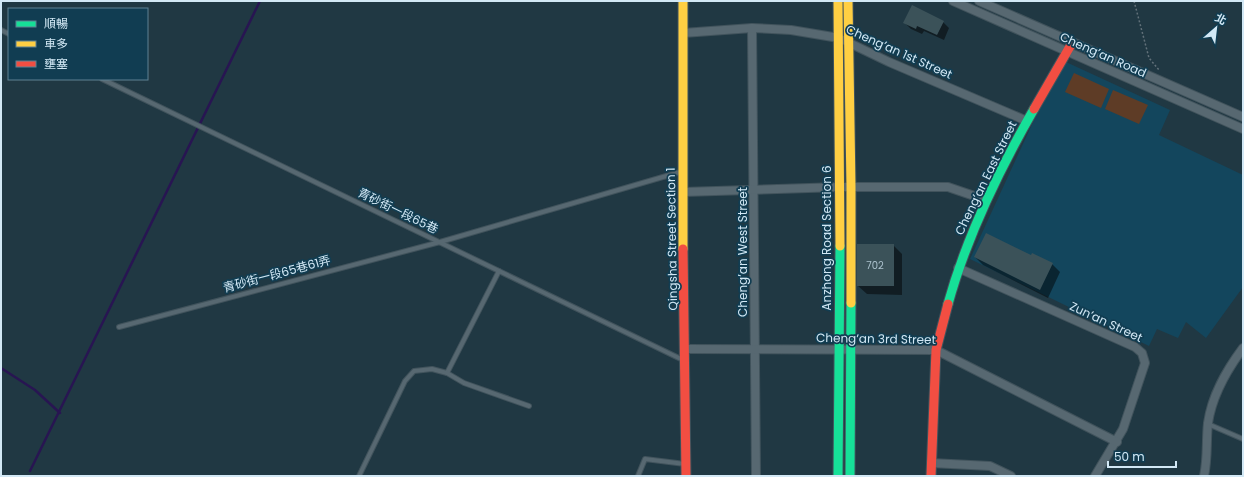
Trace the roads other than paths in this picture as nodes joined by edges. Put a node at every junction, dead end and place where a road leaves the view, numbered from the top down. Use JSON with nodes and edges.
{"nodes":[{"id":1,"x":683,"y":1,"type":"edge"},
{"id":2,"x":838,"y":1,"type":"edge"},
{"id":3,"x":848,"y":1,"type":"edge"},
{"id":4,"x":953,"y":1,"type":"edge"},
{"id":5,"x":980,"y":1,"type":"edge"},
{"id":6,"x":752,"y":28,"type":"junction"},
{"id":7,"x":683,"y":33,"type":"junction"},
{"id":8,"x":839,"y":38,"type":"junction"},
{"id":9,"x":849,"y":43,"type":"junction"},
{"id":10,"x":1072,"y":43,"type":"junction"},
{"id":11,"x":1067,"y":52,"type":"junction"},
{"id":12,"x":104,"y":80,"type":"edge"},
{"id":13,"x":1243,"y":117,"type":"edge"},
{"id":14,"x":1027,"y":120,"type":"junction"},
{"id":15,"x":1243,"y":129,"type":"edge"},
{"id":16,"x":682,"y":171,"type":"junction"},
{"id":17,"x":840,"y":187,"type":"junction"},
{"id":18,"x":851,"y":187,"type":"junction"},
{"id":19,"x":755,"y":190,"type":"junction"},
{"id":20,"x":683,"y":192,"type":"junction"},
{"id":21,"x":986,"y":200,"type":"junction"},
{"id":22,"x":440,"y":242,"type":"junction"},
{"id":23,"x":958,"y":268,"type":"junction"},
{"id":24,"x":499,"y":271,"type":"junction"},
{"id":25,"x":119,"y":327,"type":"dead end"},
{"id":26,"x":1243,"y":348,"type":"edge"},
{"id":27,"x":685,"y":349,"type":"junction"},
{"id":28,"x":756,"y":349,"type":"junction"},
{"id":29,"x":838,"y":349,"type":"junction"},
{"id":30,"x":851,"y":349,"type":"junction"},
{"id":31,"x":936,"y":350,"type":"junction"},
{"id":32,"x":686,"y":361,"type":"junction"},
{"id":33,"x":447,"y":373,"type":"junction"},
{"id":34,"x":529,"y":406,"type":"dead end"},
{"id":35,"x":1208,"y":424,"type":"junction"},
{"id":36,"x":1243,"y":439,"type":"edge"},
{"id":37,"x":1117,"y":442,"type":"junction"},
{"id":38,"x":932,"y":463,"type":"junction"},
{"id":39,"x":685,"y":464,"type":"junction"},
{"id":40,"x":359,"y":476,"type":"edge"},
{"id":41,"x":638,"y":476,"type":"edge"},
{"id":42,"x":686,"y":476,"type":"edge"},
{"id":43,"x":756,"y":476,"type":"edge"},
{"id":44,"x":838,"y":476,"type":"edge"},
{"id":45,"x":850,"y":476,"type":"edge"},
{"id":46,"x":931,"y":476,"type":"edge"},
{"id":47,"x":1011,"y":476,"type":"edge"},
{"id":48,"x":1095,"y":476,"type":"edge"},
{"id":49,"x":1204,"y":476,"type":"edge"}],
"edges":[{"from":1,"to":7,"type":"street","name":"Qingsha Street Section 1"},
{"from":2,"to":8,"type":"street","name":"Anzhong Road Section 6"},
{"from":3,"to":9,"type":"street","name":"Anzhong Road Section 6"},
{"from":4,"to":11,"type":"street","name":"Cheng’an Road"},
{"from":5,"to":10,"type":"street","name":"Cheng’an Road"},
{"from":6,"to":7,"type":"street","name":"Cheng’an 1st Street"},
{"from":6,"to":8,"type":"street","name":"Cheng’an 1st Street"},
{"from":6,"to":19,"type":"street","name":"Cheng’an West Street"},
{"from":7,"to":16,"type":"street","name":"Qingsha Street Section 1"},
{"from":8,"to":9,"type":"street","name":"Cheng’an 1st Street"},
{"from":8,"to":17,"type":"street","name":"Anzhong Road Section 6"},
{"from":9,"to":14,"type":"street","name":"Cheng’an 1st Street"},
{"from":9,"to":18,"type":"street","name":"Anzhong Road Section 6"},
{"from":10,"to":11,"type":"street","name":"Cheng’an East Street"},
{"from":10,"to":13,"type":"street","name":"Cheng’an Road"},
{"from":11,"to":14,"type":"street","name":"Cheng’an East Street"},
{"from":11,"to":15,"type":"street","name":"Cheng’an Road"},
{"from":12,"to":22,"type":"lane","name":"青砂街一段65巷"},
{"from":14,"to":21,"type":"street","name":"Cheng’an East Street"},
{"from":16,"to":20,"type":"street","name":"Qingsha Street Section 1"},
{"from":16,"to":22,"type":"lane","name":"青砂街一段65巷61弄"},
{"from":17,"to":18,"type":"street"},
{"from":17,"to":19,"type":"street"},
{"from":17,"to":29,"type":"street","name":"Anzhong Road Section 6"},
{"from":18,"to":21,"type":"street"},
{"from":18,"to":30,"type":"street","name":"Anzhong Road Section 6"},
{"from":19,"to":20,"type":"street"},
{"from":19,"to":28,"type":"street","name":"Cheng’an West Street"},
{"from":20,"to":27,"type":"street","name":"Qingsha Street Section 1"},
{"from":21,"to":23,"type":"street","name":"Cheng’an East Street"},
{"from":22,"to":24,"type":"lane","name":"青砂街一段65巷"},
{"from":22,"to":25,"type":"lane","name":"青砂街一段65巷61弄"},
{"from":23,"to":31,"type":"street","name":"Cheng’an East Street"},
{"from":23,"to":37,"type":"street","name":"Zun’an Street"},
{"from":24,"to":32,"type":"lane","name":"青砂街一段65巷"},
{"from":24,"to":33,"type":"lane"},
{"from":26,"to":35,"type":"street"},
{"from":27,"to":28,"type":"street","name":"Cheng’an 3rd Street"},
{"from":27,"to":32,"type":"street","name":"Qingsha Street Section 1"},
{"from":28,"to":29,"type":"street","name":"Cheng’an 3rd Street"},
{"from":28,"to":43,"type":"street","name":"Cheng’an West Street"},
{"from":29,"to":30,"type":"street","name":"Cheng’an 3rd Street"},
{"from":29,"to":44,"type":"street","name":"Anzhong Road Section 6"},
{"from":30,"to":31,"type":"street","name":"Cheng’an 3rd Street"},
{"from":30,"to":45,"type":"street","name":"Anzhong Road Section 6"},
{"from":31,"to":37,"type":"street","name":"Cheng’an 3rd Street"},
{"from":31,"to":38,"type":"street","name":"Cheng’an East Street"},
{"from":32,"to":39,"type":"street","name":"Qingsha Street Section 1"},
{"from":33,"to":34,"type":"lane"},
{"from":33,"to":40,"type":"lane"},
{"from":35,"to":36,"type":"lane"},
{"from":35,"to":49,"type":"street"},
{"from":37,"to":48,"type":"street","name":"Zun’an Street"},
{"from":38,"to":46,"type":"street","name":"Cheng’an East Street"},
{"from":38,"to":47,"type":"street"},
{"from":39,"to":41,"type":"lane"},
{"from":39,"to":42,"type":"street","name":"Qingsha Street Section 1"}]}
